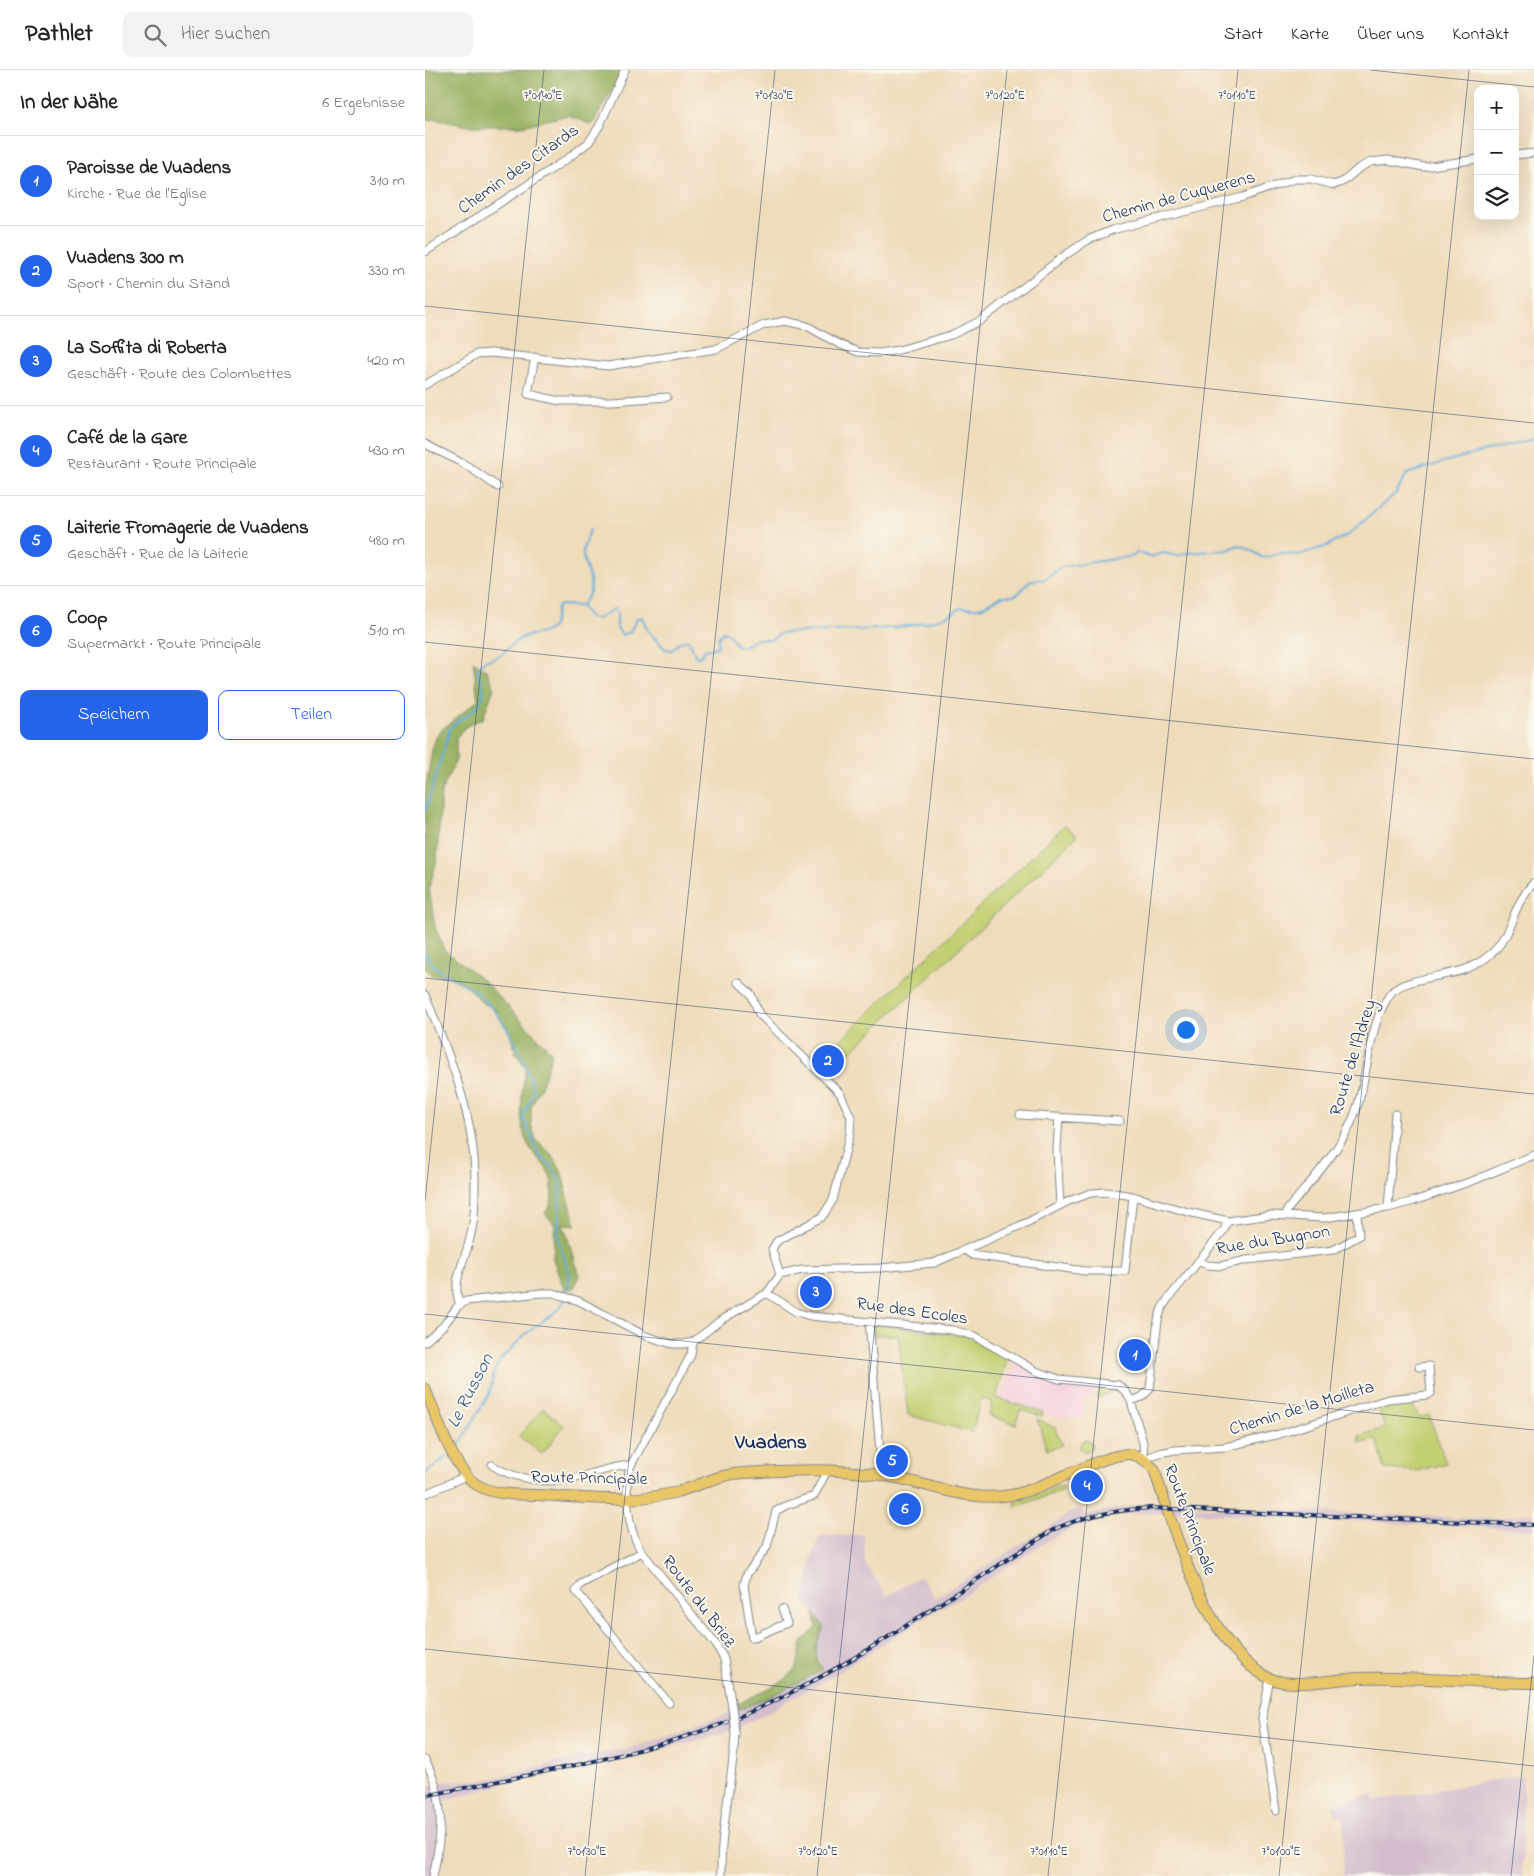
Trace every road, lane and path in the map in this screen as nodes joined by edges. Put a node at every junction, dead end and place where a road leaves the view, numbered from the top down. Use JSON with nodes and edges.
{"nodes":[{"id":1,"x":625,"y":70,"type":"edge"},
{"id":2,"x":1534,"y":153,"type":"edge"},
{"id":3,"x":1519,"y":154,"type":"edge"},
{"id":4,"x":1474,"y":160,"type":"edge"},
{"id":5,"x":425,"y":252,"type":"edge"},
{"id":6,"x":535,"y":357,"type":"junction"},
{"id":7,"x":425,"y":385,"type":"edge"},
{"id":8,"x":667,"y":397,"type":"dead end"},
{"id":9,"x":425,"y":444,"type":"edge"},
{"id":10,"x":498,"y":487,"type":"dead end"},
{"id":11,"x":1534,"y":882,"type":"edge"},
{"id":12,"x":738,"y":982,"type":"dead end"},
{"id":13,"x":425,"y":995,"type":"edge"},
{"id":14,"x":1395,"y":1114,"type":"dead end"},
{"id":15,"x":1020,"y":1115,"type":"dead end"},
{"id":16,"x":1059,"y":1117,"type":"junction"},
{"id":17,"x":1120,"y":1121,"type":"dead end"},
{"id":18,"x":1534,"y":1155,"type":"edge"},
{"id":19,"x":1133,"y":1196,"type":"junction"},
{"id":20,"x":1060,"y":1205,"type":"junction"},
{"id":21,"x":1388,"y":1208,"type":"junction"},
{"id":22,"x":1357,"y":1214,"type":"junction"},
{"id":23,"x":1285,"y":1216,"type":"junction"},
{"id":24,"x":1228,"y":1221,"type":"junction"},
{"id":25,"x":965,"y":1250,"type":"junction"},
{"id":26,"x":1198,"y":1261,"type":"junction"},
{"id":27,"x":781,"y":1275,"type":"junction"},
{"id":28,"x":767,"y":1292,"type":"junction"},
{"id":29,"x":460,"y":1304,"type":"junction"},
{"id":30,"x":869,"y":1321,"type":"junction"},
{"id":31,"x":425,"y":1342,"type":"edge"},
{"id":32,"x":693,"y":1342,"type":"junction"},
{"id":33,"x":1419,"y":1367,"type":"dead end"},
{"id":34,"x":425,"y":1388,"type":"edge"},
{"id":35,"x":1131,"y":1402,"type":"junction"},
{"id":36,"x":1144,"y":1459,"type":"junction"},
{"id":37,"x":492,"y":1465,"type":"dead end"},
{"id":38,"x":631,"y":1465,"type":"junction"},
{"id":39,"x":827,"y":1471,"type":"junction"},
{"id":40,"x":882,"y":1475,"type":"junction"},
{"id":41,"x":466,"y":1476,"type":"junction"},
{"id":42,"x":425,"y":1494,"type":"edge"},
{"id":43,"x":629,"y":1499,"type":"junction"},
{"id":44,"x":642,"y":1552,"type":"junction"},
{"id":45,"x":782,"y":1610,"type":"dead end"},
{"id":46,"x":1270,"y":1679,"type":"junction"},
{"id":47,"x":1534,"y":1683,"type":"edge"},
{"id":48,"x":669,"y":1703,"type":"dead end"},
{"id":49,"x":425,"y":1760,"type":"edge"},
{"id":50,"x":1276,"y":1811,"type":"dead end"},
{"id":51,"x":433,"y":1876,"type":"edge"},
{"id":52,"x":721,"y":1876,"type":"edge"}],
"edges":[{"from":1,"to":5,"type":"street","name":"Chemin des Citards"},
{"from":2,"to":3,"type":"street"},
{"from":4,"to":6,"type":"street","name":"Chemin de Cuquerens"},
{"from":6,"to":7,"type":"street","name":"Chemin de Cuquerens"},
{"from":6,"to":8,"type":"street"},
{"from":9,"to":10,"type":"street"},
{"from":11,"to":23,"type":"street","name":"Route de l'Adrey"},
{"from":12,"to":27,"type":"street"},
{"from":13,"to":29,"type":"street"},
{"from":14,"to":21,"type":"street"},
{"from":15,"to":16,"type":"street"},
{"from":16,"to":17,"type":"street"},
{"from":16,"to":20,"type":"street"},
{"from":18,"to":21,"type":"street"},
{"from":19,"to":20,"type":"street"},
{"from":19,"to":24,"type":"street"},
{"from":19,"to":25,"type":"street"},
{"from":20,"to":25,"type":"street"},
{"from":21,"to":22,"type":"street"},
{"from":22,"to":23,"type":"street"},
{"from":22,"to":26,"type":"street","name":"Rue du Bugnon"},
{"from":23,"to":24,"type":"street"},
{"from":24,"to":26,"type":"street"},
{"from":25,"to":27,"type":"street"},
{"from":26,"to":35,"type":"street"},
{"from":27,"to":28,"type":"street"},
{"from":28,"to":30,"type":"street","name":"Rue des Ecoles"},
{"from":28,"to":32,"type":"street"},
{"from":29,"to":31,"type":"street"},
{"from":29,"to":32,"type":"street"},
{"from":30,"to":35,"type":"street","name":"Rue des Ecoles"},
{"from":30,"to":40,"type":"street"},
{"from":32,"to":38,"type":"street"},
{"from":33,"to":36,"type":"street","name":"Chemin de la Moilleta"},
{"from":34,"to":41,"type":"main road"},
{"from":35,"to":36,"type":"street"},
{"from":36,"to":40,"type":"main road","name":"Route Principale"},
{"from":36,"to":46,"type":"main road","name":"Route Principale"},
{"from":37,"to":38,"type":"street"},
{"from":38,"to":43,"type":"street","name":"Route du Briez"},
{"from":39,"to":40,"type":"main road","name":"Route Principale"},
{"from":39,"to":43,"type":"main road","name":"Route Principale"},
{"from":39,"to":45,"type":"street"},
{"from":41,"to":42,"type":"street"},
{"from":41,"to":43,"type":"main road","name":"Route Principale"},
{"from":43,"to":44,"type":"street","name":"Route du Briez"},
{"from":44,"to":48,"type":"street"},
{"from":44,"to":52,"type":"street","name":"Route du Briez","bridge":true},
{"from":46,"to":47,"type":"main road"},
{"from":46,"to":50,"type":"street"},
{"from":49,"to":51,"type":"street"}]}
